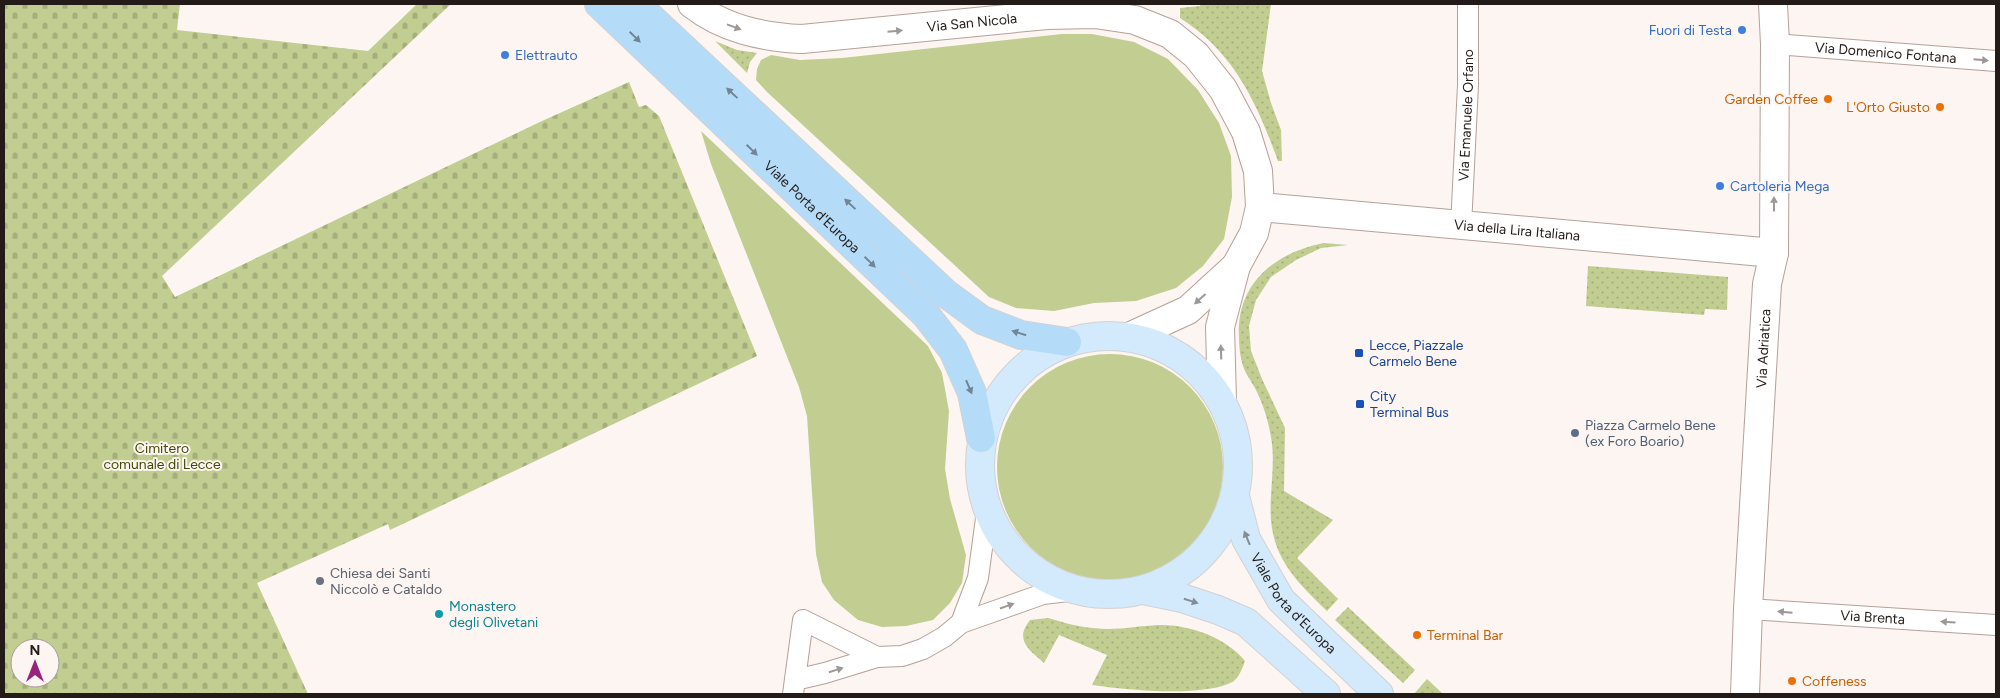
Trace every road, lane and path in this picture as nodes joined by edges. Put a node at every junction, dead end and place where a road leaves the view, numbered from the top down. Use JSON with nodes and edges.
{"nodes":[{"id":1,"x":599,"y":4,"type":"edge"},
{"id":2,"x":636,"y":4,"type":"edge"},
{"id":3,"x":692,"y":4,"type":"edge"},
{"id":4,"x":1468,"y":4,"type":"edge"},
{"id":5,"x":1773,"y":4,"type":"edge"},
{"id":6,"x":996,"y":12,"type":"edge"},
{"id":7,"x":1775,"y":44,"type":"junction"},
{"id":8,"x":1996,"y":61,"type":"edge"},
{"id":9,"x":1260,"y":207,"type":"junction"},
{"id":10,"x":1461,"y":226,"type":"junction"},
{"id":11,"x":1774,"y":253,"type":"junction"},
{"id":12,"x":1236,"y":266,"type":"junction"},
{"id":13,"x":1129,"y":337,"type":"junction"},
{"id":14,"x":1067,"y":342,"type":"junction"},
{"id":15,"x":1222,"y":401,"type":"junction"},
{"id":16,"x":981,"y":438,"type":"junction"},
{"id":17,"x":1235,"y":496,"type":"junction"},
{"id":18,"x":987,"y":511,"type":"junction"},
{"id":19,"x":1076,"y":590,"type":"junction"},
{"id":20,"x":1143,"y":590,"type":"junction"},
{"id":21,"x":1748,"y":609,"type":"junction"},
{"id":22,"x":961,"y":623,"type":"junction"},
{"id":23,"x":1996,"y":625,"type":"edge"},
{"id":24,"x":877,"y":656,"type":"junction"},
{"id":25,"x":794,"y":687,"type":"edge"},
{"id":26,"x":1326,"y":694,"type":"edge"},
{"id":27,"x":1379,"y":694,"type":"edge"},
{"id":28,"x":1745,"y":694,"type":"edge"}],
"edges":[{"from":1,"to":16,"type":"highway","name":"Viale Porta d'Europa","one_way":true},
{"from":14,"to":2,"type":"highway","name":"Viale Porta d'Europa","one_way":true},
{"from":3,"to":6,"type":"street","name":"Via San Nicola","one_way":true},
{"from":4,"to":10,"type":"street","name":"Via Emanuele Orfano"},
{"from":5,"to":7,"type":"street","name":"Via Adriatica"},
{"from":6,"to":9,"type":"street","name":"Via San Nicola"},
{"from":7,"to":8,"type":"street","name":"Via Domenico Fontana","one_way":true},
{"from":11,"to":7,"type":"street","name":"Via Adriatica","one_way":true},
{"from":9,"to":10,"type":"street","name":"Via della Lira Italiana"},
{"from":9,"to":12,"type":"street","name":"Via San Nicola"},
{"from":10,"to":11,"type":"street","name":"Via della Lira Italiana"},
{"from":11,"to":21,"type":"street","name":"Via Adriatica"},
{"from":12,"to":13,"type":"street","name":"Via San Nicola","one_way":true},
{"from":15,"to":12,"type":"street","name":"Via San Nicola","one_way":true},
{"from":13,"to":14,"type":"main road","name":"Viale Porta d'Europa"},
{"from":13,"to":15,"type":"main road","name":"Viale Porta d'Europa"},
{"from":14,"to":16,"type":"main road","name":"Viale Porta d'Europa"},
{"from":15,"to":17,"type":"main road","name":"Viale Porta d'Europa"},
{"from":16,"to":18,"type":"main road","name":"Viale Porta d'Europa"},
{"from":17,"to":20,"type":"main road","name":"Viale Porta d'Europa"},
{"from":27,"to":17,"type":"main road","name":"Viale Porta d'Europa","one_way":true},
{"from":18,"to":19,"type":"main road","name":"Viale Porta d'Europa"},
{"from":18,"to":22,"type":"street"},
{"from":19,"to":20,"type":"main road","name":"Viale Porta d'Europa"},
{"from":22,"to":19,"type":"street","one_way":true},
{"from":20,"to":26,"type":"main road","name":"Viale Porta d'Europa","one_way":true},
{"from":23,"to":21,"type":"street","name":"Via Brenta","one_way":true},
{"from":21,"to":28,"type":"street","name":"Via Adriatica"},
{"from":22,"to":24,"type":"street"},
{"from":25,"to":24,"type":"street","one_way":true},
{"from":24,"to":25,"type":"street"}]}
